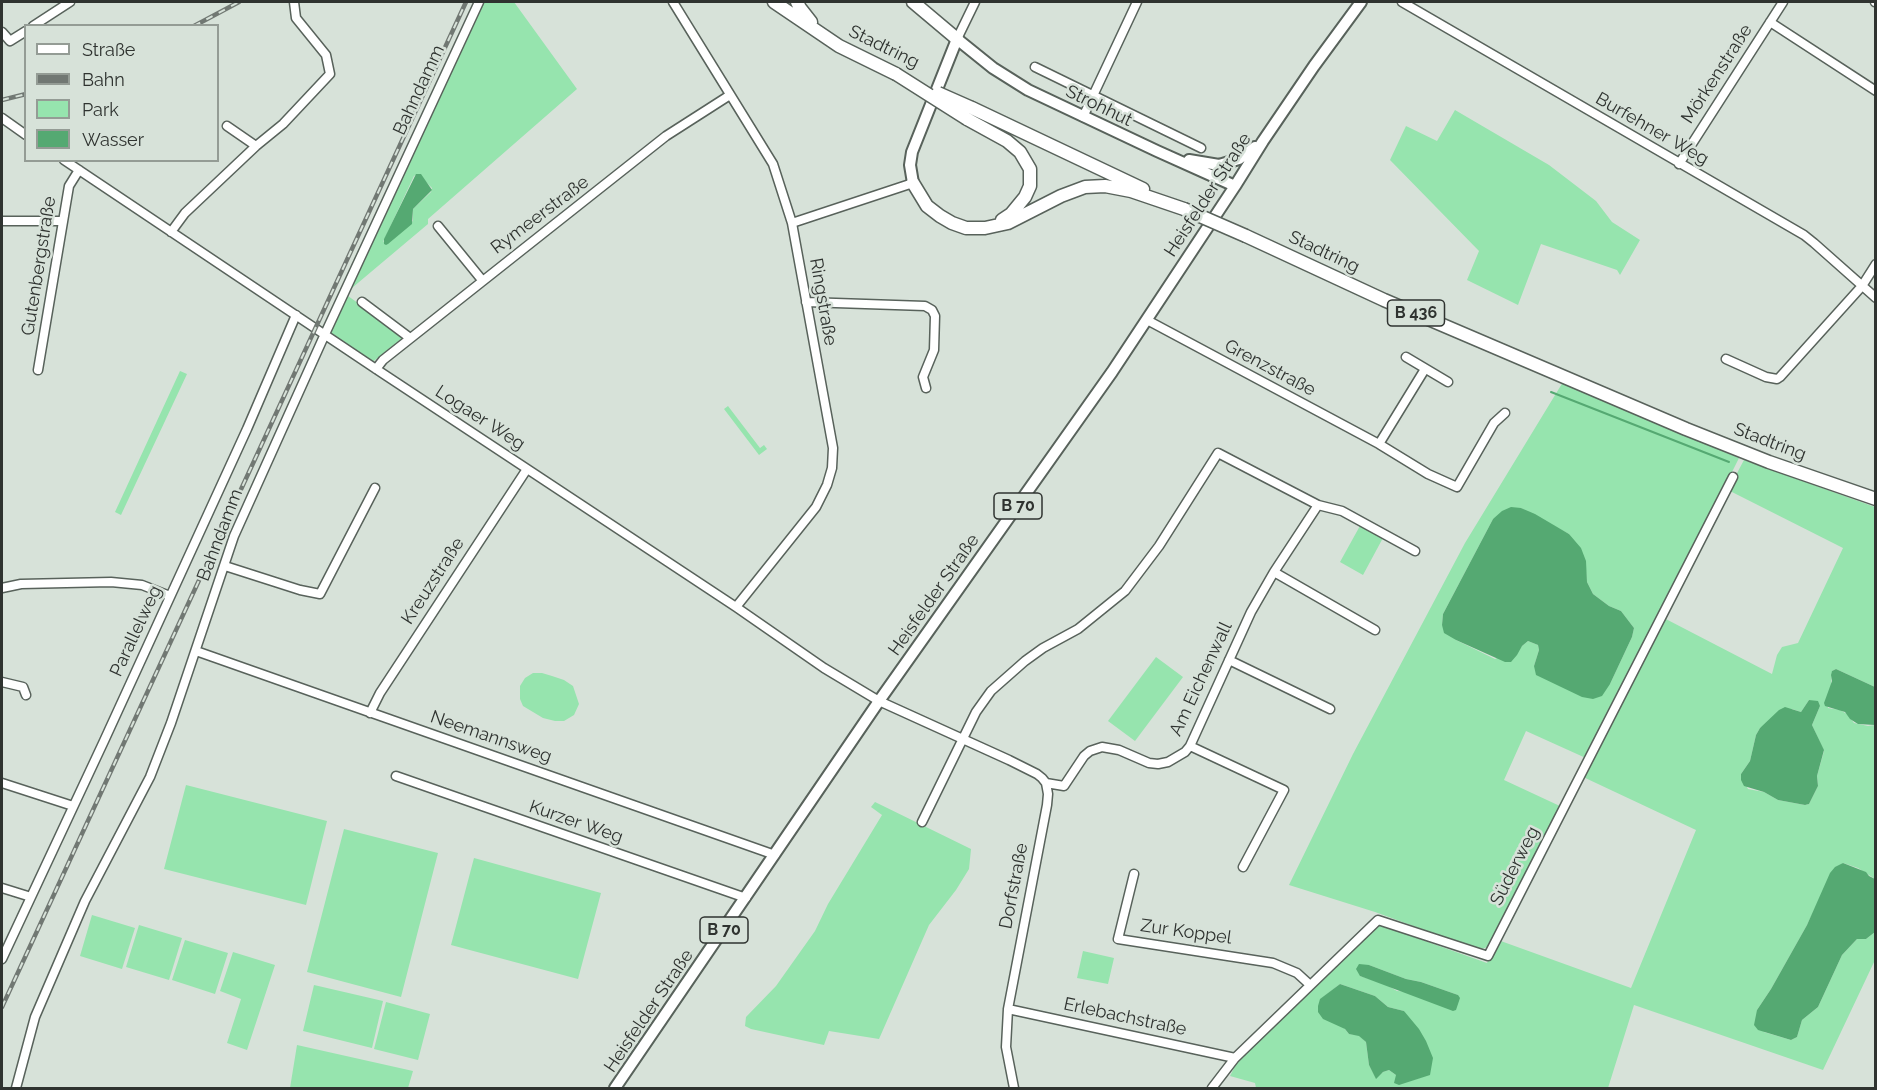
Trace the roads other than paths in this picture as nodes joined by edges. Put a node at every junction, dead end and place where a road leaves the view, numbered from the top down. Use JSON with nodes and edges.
{"nodes":[{"id":1,"x":70,"y":2,"type":"edge"},
{"id":2,"x":294,"y":2,"type":"edge"},
{"id":3,"x":478,"y":2,"type":"edge"},
{"id":4,"x":673,"y":2,"type":"edge"},
{"id":5,"x":774,"y":2,"type":"edge"},
{"id":6,"x":797,"y":2,"type":"edge"},
{"id":7,"x":913,"y":2,"type":"edge"},
{"id":8,"x":975,"y":2,"type":"edge"},
{"id":9,"x":1137,"y":2,"type":"edge"},
{"id":10,"x":1361,"y":2,"type":"edge"},
{"id":11,"x":1402,"y":2,"type":"edge"},
{"id":12,"x":1783,"y":2,"type":"edge"},
{"id":13,"x":1770,"y":22,"type":"junction"},
{"id":14,"x":36,"y":24,"type":"edge"},
{"id":15,"x":2,"y":32,"type":"edge"},
{"id":16,"x":24,"y":32,"type":"edge"},
{"id":17,"x":957,"y":39,"type":"junction"},
{"id":18,"x":839,"y":46,"type":"junction"},
{"id":19,"x":1035,"y":67,"type":"dead end"},
{"id":20,"x":1875,"y":91,"type":"edge"},
{"id":21,"x":730,"y":95,"type":"junction"},
{"id":22,"x":1091,"y":95,"type":"junction"},
{"id":23,"x":969,"y":113,"type":"junction"},
{"id":24,"x":1083,"y":117,"type":"junction"},
{"id":25,"x":2,"y":118,"type":"edge"},
{"id":26,"x":227,"y":126,"type":"dead end"},
{"id":27,"x":24,"y":134,"type":"edge"},
{"id":28,"x":1263,"y":141,"type":"junction"},
{"id":29,"x":256,"y":146,"type":"junction"},
{"id":30,"x":1201,"y":148,"type":"dead end"},
{"id":31,"x":1156,"y":152,"type":"junction"},
{"id":32,"x":67,"y":162,"type":"edge"},
{"id":33,"x":1679,"y":164,"type":"junction"},
{"id":34,"x":79,"y":170,"type":"junction"},
{"id":35,"x":913,"y":183,"type":"junction"},
{"id":36,"x":1235,"y":186,"type":"junction"},
{"id":37,"x":1184,"y":209,"type":"junction"},
{"id":38,"x":2,"y":221,"type":"edge"},
{"id":39,"x":63,"y":221,"type":"junction"},
{"id":40,"x":792,"y":223,"type":"junction"},
{"id":41,"x":438,"y":226,"type":"dead end"},
{"id":42,"x":985,"y":228,"type":"junction"},
{"id":43,"x":171,"y":232,"type":"junction"},
{"id":44,"x":1875,"y":264,"type":"edge"},
{"id":45,"x":482,"y":280,"type":"junction"},
{"id":46,"x":1862,"y":286,"type":"junction"},
{"id":47,"x":1875,"y":298,"type":"edge"},
{"id":48,"x":362,"y":302,"type":"dead end"},
{"id":49,"x":806,"y":302,"type":"junction"},
{"id":50,"x":296,"y":315,"type":"junction"},
{"id":51,"x":1147,"y":320,"type":"junction"},
{"id":52,"x":325,"y":334,"type":"junction"},
{"id":53,"x":411,"y":338,"type":"junction"},
{"id":54,"x":1406,"y":357,"type":"dead end"},
{"id":55,"x":1726,"y":359,"type":"dead end"},
{"id":56,"x":376,"y":369,"type":"junction"},
{"id":57,"x":1425,"y":369,"type":"junction"},
{"id":58,"x":38,"y":370,"type":"dead end"},
{"id":59,"x":1448,"y":382,"type":"dead end"},
{"id":60,"x":926,"y":388,"type":"dead end"},
{"id":61,"x":1505,"y":412,"type":"dead end"},
{"id":62,"x":1379,"y":444,"type":"junction"},
{"id":63,"x":527,"y":469,"type":"junction"},
{"id":64,"x":1733,"y":477,"type":"dead end"},
{"id":65,"x":375,"y":488,"type":"dead end"},
{"id":66,"x":1875,"y":499,"type":"edge"},
{"id":67,"x":1318,"y":504,"type":"junction"},
{"id":68,"x":1414,"y":551,"type":"dead end"},
{"id":69,"x":225,"y":566,"type":"junction"},
{"id":70,"x":1274,"y":572,"type":"junction"},
{"id":71,"x":2,"y":588,"type":"edge"},
{"id":72,"x":170,"y":596,"type":"junction"},
{"id":73,"x":736,"y":607,"type":"junction"},
{"id":74,"x":1376,"y":630,"type":"dead end"},
{"id":75,"x":196,"y":651,"type":"junction"},
{"id":76,"x":1229,"y":660,"type":"junction"},
{"id":77,"x":2,"y":682,"type":"edge"},
{"id":78,"x":26,"y":695,"type":"dead end"},
{"id":79,"x":879,"y":701,"type":"junction"},
{"id":80,"x":1330,"y":709,"type":"dead end"},
{"id":81,"x":370,"y":713,"type":"junction"},
{"id":82,"x":962,"y":740,"type":"junction"},
{"id":83,"x":1190,"y":746,"type":"junction"},
{"id":84,"x":396,"y":776,"type":"dead end"},
{"id":85,"x":2,"y":783,"type":"edge"},
{"id":86,"x":1046,"y":783,"type":"junction"},
{"id":87,"x":73,"y":806,"type":"junction"},
{"id":88,"x":922,"y":822,"type":"dead end"},
{"id":89,"x":775,"y":855,"type":"junction"},
{"id":90,"x":1243,"y":867,"type":"dead end"},
{"id":91,"x":1134,"y":874,"type":"dead end"},
{"id":92,"x":2,"y":888,"type":"edge"},
{"id":93,"x":31,"y":897,"type":"junction"},
{"id":94,"x":746,"y":898,"type":"junction"},
{"id":95,"x":2,"y":959,"type":"edge"},
{"id":96,"x":1310,"y":984,"type":"junction"},
{"id":97,"x":1008,"y":1009,"type":"junction"},
{"id":98,"x":1235,"y":1058,"type":"junction"},
{"id":99,"x":16,"y":1089,"type":"edge"},
{"id":100,"x":615,"y":1089,"type":"edge"},
{"id":101,"x":1014,"y":1089,"type":"edge"},
{"id":102,"x":1212,"y":1089,"type":"edge"}],
"edges":[{"from":1,"to":14,"type":"street"},
{"from":2,"to":29,"type":"street"},
{"from":3,"to":52,"type":"street","name":"Bahndamm"},
{"from":4,"to":21,"type":"street","name":"Ringstraße"},
{"from":5,"to":18,"type":"highway","name":"Stadtring"},
{"from":6,"to":18,"type":"highway"},
{"from":7,"to":17,"type":"highway"},
{"from":8,"to":17,"type":"street"},
{"from":9,"to":22,"type":"street"},
{"from":10,"to":28,"type":"main road","name":"Heisfelder Straße"},
{"from":11,"to":33,"type":"street","name":"Burfehner Weg"},
{"from":12,"to":13,"type":"street","name":"Mörkenstraße"},
{"from":13,"to":20,"type":"street"},
{"from":13,"to":33,"type":"street","name":"Mörkenstraße"},
{"from":15,"to":16,"type":"street"},
{"from":17,"to":24,"type":"main road","name":"Strohhut"},
{"from":17,"to":35,"type":"main road"},
{"from":18,"to":23,"type":"highway","name":"Stadtring","bridge":true},
{"from":19,"to":22,"type":"street","name":"Strohhut"},
{"from":21,"to":40,"type":"street","name":"Ringstraße"},
{"from":21,"to":45,"type":"street","name":"Rymeerstraße"},
{"from":22,"to":24,"type":"street"},
{"from":22,"to":30,"type":"street","name":"Strohhut"},
{"from":23,"to":37,"type":"highway","name":"Stadtring","number":"B 436"},
{"from":23,"to":42,"type":"highway"},
{"from":24,"to":31,"type":"main road","name":"Strohhut"},
{"from":25,"to":27,"type":"street"},
{"from":26,"to":29,"type":"street"},
{"from":28,"to":31,"type":"main road"},
{"from":28,"to":36,"type":"main road","name":"Heisfelder Straße"},
{"from":29,"to":43,"type":"street"},
{"from":31,"to":36,"type":"main road","name":"Strohhut"},
{"from":32,"to":34,"type":"street","name":"Logaer Weg"},
{"from":33,"to":46,"type":"street","name":"Burfehner Weg"},
{"from":34,"to":39,"type":"street","name":"Gutenbergstraße"},
{"from":34,"to":43,"type":"street","name":"Logaer Weg"},
{"from":35,"to":40,"type":"street"},
{"from":35,"to":42,"type":"highway"},
{"from":36,"to":51,"type":"main road","name":"Heisfelder Straße","number":"B 70"},
{"from":37,"to":42,"type":"highway"},
{"from":37,"to":66,"type":"highway","name":"Stadtring","number":"B 436","bridge":true},
{"from":38,"to":39,"type":"street"},
{"from":39,"to":58,"type":"street","name":"Gutenbergstraße"},
{"from":40,"to":49,"type":"street","name":"Ringstraße"},
{"from":41,"to":45,"type":"street"},
{"from":43,"to":50,"type":"street","name":"Logaer Weg"},
{"from":44,"to":46,"type":"street"},
{"from":45,"to":53,"type":"street","name":"Rymeerstraße"},
{"from":46,"to":47,"type":"street","name":"Burfehner Weg"},
{"from":46,"to":55,"type":"street"},
{"from":48,"to":53,"type":"street"},
{"from":49,"to":60,"type":"street"},
{"from":49,"to":73,"type":"street","name":"Ringstraße"},
{"from":50,"to":52,"type":"street","name":"Logaer Weg"},
{"from":50,"to":72,"type":"street","name":"Parallelweg"},
{"from":51,"to":62,"type":"street","name":"Grenzstraße"},
{"from":51,"to":79,"type":"main road","name":"Heisfelder Straße","number":"B 70"},
{"from":52,"to":56,"type":"street","name":"Logaer Weg"},
{"from":52,"to":69,"type":"street","name":"Bahndamm"},
{"from":53,"to":56,"type":"street","name":"Rymeerstraße"},
{"from":54,"to":57,"type":"street"},
{"from":56,"to":63,"type":"street","name":"Logaer Weg"},
{"from":57,"to":59,"type":"street"},
{"from":57,"to":62,"type":"street"},
{"from":61,"to":62,"type":"street","name":"Grenzstraße"},
{"from":63,"to":73,"type":"street","name":"Logaer Weg"},
{"from":63,"to":81,"type":"street","name":"Kreuzstraße"},
{"from":64,"to":96,"type":"street","name":"Süderweg"},
{"from":65,"to":69,"type":"street"},
{"from":67,"to":68,"type":"street"},
{"from":67,"to":70,"type":"street","name":"Am Eichenwall"},
{"from":67,"to":82,"type":"street"},
{"from":69,"to":75,"type":"street","name":"Bahndamm"},
{"from":70,"to":74,"type":"street"},
{"from":70,"to":76,"type":"street","name":"Am Eichenwall"},
{"from":71,"to":72,"type":"street"},
{"from":72,"to":87,"type":"street","name":"Parallelweg"},
{"from":73,"to":79,"type":"street","name":"Logaer Weg"},
{"from":75,"to":81,"type":"street","name":"Neemannsweg"},
{"from":75,"to":99,"type":"street","name":"Bahndamm"},
{"from":76,"to":80,"type":"street"},
{"from":76,"to":83,"type":"street","name":"Am Eichenwall"},
{"from":77,"to":78,"type":"street"},
{"from":79,"to":82,"type":"street"},
{"from":79,"to":89,"type":"main road","name":"Heisfelder Straße","number":"B 70"},
{"from":81,"to":89,"type":"street","name":"Neemannsweg"},
{"from":82,"to":86,"type":"street"},
{"from":82,"to":88,"type":"street"},
{"from":83,"to":86,"type":"street","name":"Am Eichenwall"},
{"from":83,"to":90,"type":"street"},
{"from":84,"to":94,"type":"street","name":"Kurzer Weg"},
{"from":85,"to":87,"type":"street"},
{"from":86,"to":97,"type":"street","name":"Dorfstraße"},
{"from":87,"to":93,"type":"street","name":"Parallelweg"},
{"from":89,"to":94,"type":"main road","name":"Heisfelder Straße","number":"B 70"},
{"from":91,"to":96,"type":"street","name":"Zur Koppel"},
{"from":92,"to":93,"type":"street"},
{"from":93,"to":95,"type":"street","name":"Parallelweg"},
{"from":94,"to":100,"type":"main road","name":"Heisfelder Straße","number":"B 70"},
{"from":96,"to":98,"type":"street","name":"Süderweg"},
{"from":97,"to":98,"type":"street","name":"Erlebachstraße"},
{"from":97,"to":101,"type":"street","name":"Dorfstraße"},
{"from":98,"to":102,"type":"street","name":"Süderweg"}]}
